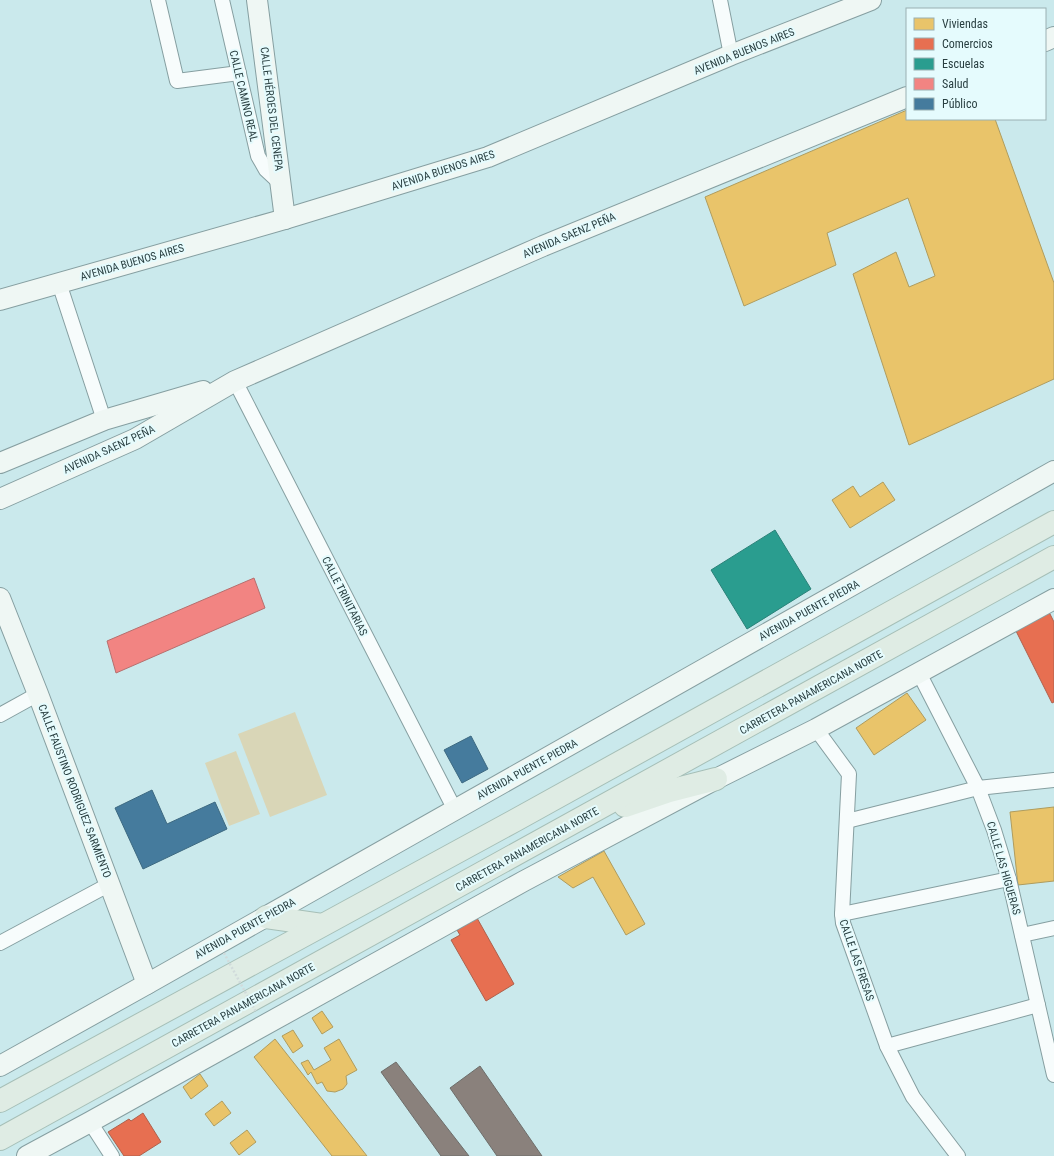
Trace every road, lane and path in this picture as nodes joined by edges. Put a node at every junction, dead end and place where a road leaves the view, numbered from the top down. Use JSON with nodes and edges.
{"nodes":[{"id":1,"x":158,"y":0,"type":"edge"},
{"id":2,"x":222,"y":0,"type":"edge"},
{"id":3,"x":257,"y":0,"type":"edge"},
{"id":4,"x":720,"y":0,"type":"edge"},
{"id":5,"x":871,"y":0,"type":"edge"},
{"id":6,"x":731,"y":55,"type":"junction"},
{"id":7,"x":239,"y":73,"type":"junction"},
{"id":8,"x":906,"y":97,"type":"edge"},
{"id":9,"x":281,"y":184,"type":"junction"},
{"id":10,"x":285,"y":219,"type":"junction"},
{"id":11,"x":59,"y":283,"type":"junction"},
{"id":12,"x":0,"y":300,"type":"edge"},
{"id":13,"x":235,"y":381,"type":"junction"},
{"id":14,"x":104,"y":420,"type":"junction"},
{"id":15,"x":0,"y":462,"type":"edge"},
{"id":16,"x":1054,"y":471,"type":"edge"},
{"id":17,"x":0,"y":499,"type":"edge"},
{"id":18,"x":1054,"y":522,"type":"edge"},
{"id":19,"x":1054,"y":557,"type":"edge"},
{"id":20,"x":0,"y":598,"type":"edge"},
{"id":21,"x":1054,"y":599,"type":"edge"},
{"id":22,"x":919,"y":673,"type":"junction"},
{"id":23,"x":38,"y":694,"type":"junction"},
{"id":24,"x":0,"y":715,"type":"edge"},
{"id":25,"x":816,"y":728,"type":"junction"},
{"id":26,"x":716,"y":780,"type":"junction"},
{"id":27,"x":1054,"y":780,"type":"edge"},
{"id":28,"x":978,"y":788,"type":"junction"},
{"id":29,"x":455,"y":810,"type":"junction"},
{"id":30,"x":847,"y":821,"type":"junction"},
{"id":31,"x":570,"y":826,"type":"junction"},
{"id":32,"x":1009,"y":880,"type":"junction"},
{"id":33,"x":110,"y":884,"type":"junction"},
{"id":34,"x":842,"y":914,"type":"junction"},
{"id":35,"x":266,"y":917,"type":"junction"},
{"id":36,"x":322,"y":925,"type":"junction"},
{"id":37,"x":1054,"y":928,"type":"edge"},
{"id":38,"x":1022,"y":935,"type":"junction"},
{"id":39,"x":0,"y":943,"type":"edge"},
{"id":40,"x":224,"y":953,"type":"dead end"},
{"id":41,"x":147,"y":984,"type":"junction"},
{"id":42,"x":1038,"y":1005,"type":"junction"},
{"id":43,"x":256,"y":1012,"type":"dead end"},
{"id":44,"x":887,"y":1046,"type":"junction"},
{"id":45,"x":0,"y":1066,"type":"edge"},
{"id":46,"x":1054,"y":1075,"type":"edge"},
{"id":47,"x":0,"y":1101,"type":"edge"},
{"id":48,"x":90,"y":1122,"type":"junction"},
{"id":49,"x":0,"y":1139,"type":"edge"},
{"id":50,"x":27,"y":1156,"type":"edge"},
{"id":51,"x":112,"y":1156,"type":"edge"},
{"id":52,"x":958,"y":1156,"type":"edge"}],
"edges":[{"from":1,"to":7,"type":"street"},
{"from":2,"to":7,"type":"street","name":"CALLE CAMINO REAL"},
{"from":3,"to":9,"type":"main road","name":"CALLE HÉROES DEL CENEPA"},
{"from":4,"to":6,"type":"street"},
{"from":5,"to":6,"type":"main road","name":"AVENIDA BUENOS AIRES"},
{"from":6,"to":10,"type":"main road","name":"AVENIDA BUENOS AIRES"},
{"from":7,"to":9,"type":"street","name":"CALLE CAMINO REAL"},
{"from":8,"to":13,"type":"main road","name":"AVENIDA SAENZ PEÑA"},
{"from":9,"to":10,"type":"main road","name":"CALLE HÉROES DEL CENEPA"},
{"from":10,"to":11,"type":"main road","name":"AVENIDA BUENOS AIRES"},
{"from":11,"to":12,"type":"main road","name":"AVENIDA BUENOS AIRES"},
{"from":11,"to":14,"type":"street"},
{"from":13,"to":14,"type":"main road","name":"AVENIDA SAENZ PEÑA"},
{"from":13,"to":17,"type":"main road","name":"AVENIDA SAENZ PEÑA"},
{"from":13,"to":29,"type":"street","name":"CALLE TRINITARIAS"},
{"from":14,"to":15,"type":"main road","name":"AVENIDA SAENZ PEÑA"},
{"from":16,"to":29,"type":"main road","name":"AVENIDA PUENTE PIEDRA"},
{"from":18,"to":36,"type":"highway"},
{"from":19,"to":31,"type":"highway","name":"CARRETERA PANAMERICANA NORTE"},
{"from":20,"to":23,"type":"main road","name":"CALLE FAUSTINO RODRIGUEZ SARMIENTO"},
{"from":21,"to":22,"type":"main road"},
{"from":22,"to":25,"type":"main road"},
{"from":22,"to":28,"type":"street","name":"CALLE LAS HIGUERAS"},
{"from":23,"to":24,"type":"street"},
{"from":23,"to":33,"type":"main road","name":"CALLE FAUSTINO RODRIGUEZ SARMIENTO"},
{"from":25,"to":26,"type":"main road"},
{"from":25,"to":30,"type":"street","name":"CALLE LAS FRESAS"},
{"from":26,"to":31,"type":"highway"},
{"from":26,"to":48,"type":"main road"},
{"from":27,"to":28,"type":"street"},
{"from":28,"to":30,"type":"street"},
{"from":28,"to":32,"type":"street","name":"CALLE LAS HIGUERAS"},
{"from":29,"to":35,"type":"main road","name":"AVENIDA PUENTE PIEDRA"},
{"from":30,"to":34,"type":"street","name":"CALLE LAS FRESAS"},
{"from":31,"to":49,"type":"highway","name":"CARRETERA PANAMERICANA NORTE"},
{"from":32,"to":34,"type":"street"},
{"from":32,"to":38,"type":"street","name":"CALLE LAS HIGUERAS"},
{"from":33,"to":39,"type":"street"},
{"from":33,"to":41,"type":"main road","name":"CALLE FAUSTINO RODRIGUEZ SARMIENTO"},
{"from":34,"to":44,"type":"street","name":"CALLE LAS FRESAS"},
{"from":35,"to":36,"type":"highway"},
{"from":35,"to":41,"type":"main road","name":"AVENIDA PUENTE PIEDRA"},
{"from":36,"to":47,"type":"highway"},
{"from":37,"to":38,"type":"street"},
{"from":38,"to":42,"type":"street","name":"CALLE LAS HIGUERAS"},
{"from":40,"to":43,"type":"path","bridge":true},
{"from":41,"to":45,"type":"main road","name":"AVENIDA PUENTE PIEDRA"},
{"from":42,"to":44,"type":"street"},
{"from":42,"to":46,"type":"street","name":"CALLE LAS HIGUERAS"},
{"from":44,"to":52,"type":"street","name":"CALLE LAS FRESAS"},
{"from":48,"to":50,"type":"main road"},
{"from":48,"to":51,"type":"street"}]}
